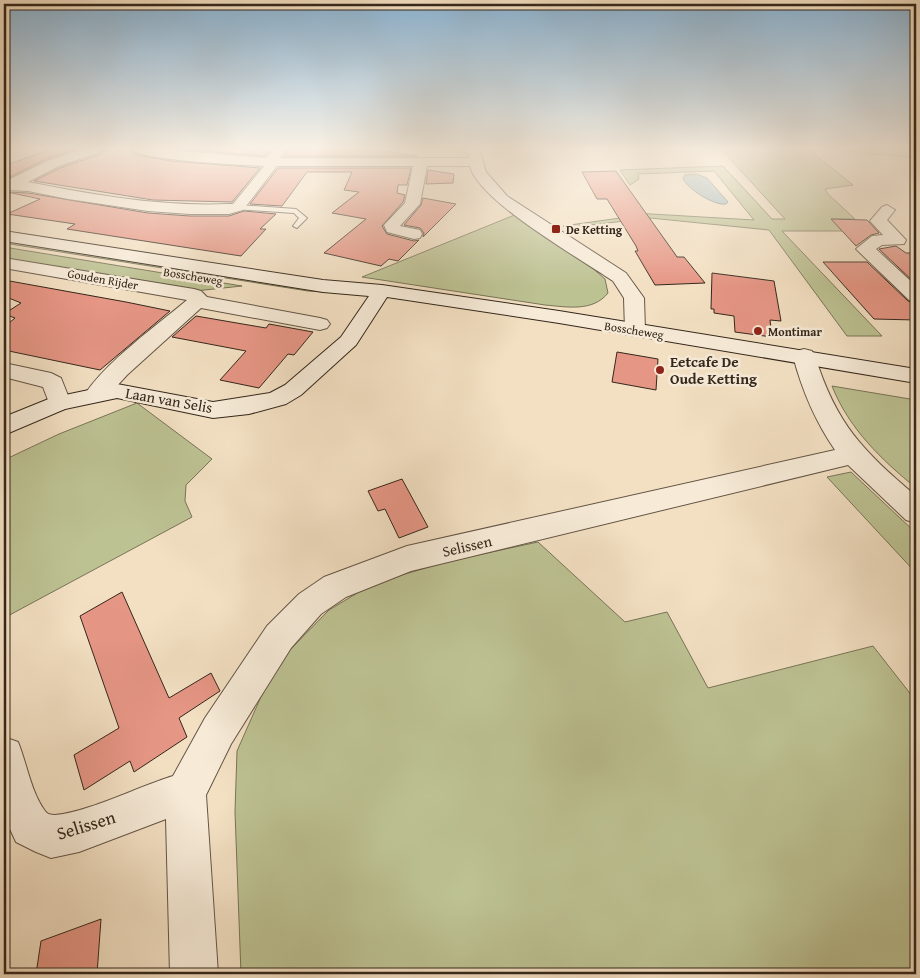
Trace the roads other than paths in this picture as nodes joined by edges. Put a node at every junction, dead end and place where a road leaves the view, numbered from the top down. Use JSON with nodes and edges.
{"nodes":[{"id":1,"x":67,"y":195,"type":"edge"},
{"id":2,"x":248,"y":195,"type":"edge"},
{"id":3,"x":414,"y":195,"type":"edge"},
{"id":4,"x":498,"y":195,"type":"edge"},
{"id":5,"x":238,"y":207,"type":"junction"},
{"id":6,"x":887,"y":210,"type":"dead end"},
{"id":7,"x":297,"y":226,"type":"dead end"},
{"id":8,"x":414,"y":234,"type":"dead end"},
{"id":9,"x":4,"y":236,"type":"edge"},
{"id":10,"x":4,"y":245,"type":"edge"},
{"id":11,"x":4,"y":262,"type":"edge"},
{"id":12,"x":382,"y":291,"type":"junction"},
{"id":13,"x":916,"y":296,"type":"edge"},
{"id":14,"x":197,"y":301,"type":"junction"},
{"id":15,"x":320,"y":324,"type":"dead end"},
{"id":16,"x":625,"y":329,"type":"junction"},
{"id":17,"x":804,"y":356,"type":"junction"},
{"id":18,"x":887,"y":369,"type":"junction"},
{"id":19,"x":4,"y":370,"type":"edge"},
{"id":20,"x":916,"y":371,"type":"edge"},
{"id":21,"x":916,"y":376,"type":"edge"},
{"id":22,"x":97,"y":394,"type":"junction"},
{"id":23,"x":59,"y":403,"type":"junction"},
{"id":24,"x":4,"y":427,"type":"edge"},
{"id":25,"x":853,"y":455,"type":"junction"},
{"id":26,"x":916,"y":512,"type":"edge"},
{"id":27,"x":4,"y":756,"type":"edge"},
{"id":28,"x":186,"y":794,"type":"junction"},
{"id":29,"x":194,"y":974,"type":"edge"}],
"edges":[{"from":1,"to":5,"type":"street"},
{"from":2,"to":5,"type":"street"},
{"from":3,"to":8,"type":"street"},
{"from":4,"to":16,"type":"street"},
{"from":5,"to":7,"type":"lane"},
{"from":6,"to":13,"type":"street"},
{"from":9,"to":12,"type":"street","name":"Bosscheweg"},
{"from":10,"to":12,"type":"street","name":"Bosscheweg"},
{"from":11,"to":14,"type":"street","name":"Gouden Rijder"},
{"from":12,"to":16,"type":"street","name":"Bosscheweg"},
{"from":12,"to":22,"type":"street","name":"Laan van Selis"},
{"from":14,"to":15,"type":"street","name":"Gouden Rijder"},
{"from":14,"to":22,"type":"street"},
{"from":16,"to":17,"type":"street","name":"Bosscheweg"},
{"from":17,"to":18,"type":"street","name":"Bosscheweg"},
{"from":17,"to":25,"type":"street"},
{"from":18,"to":20,"type":"street","name":"Bosscheweg"},
{"from":18,"to":21,"type":"street","name":"Bosscheweg"},
{"from":19,"to":23,"type":"street"},
{"from":22,"to":23,"type":"street","name":"Laan van Selis"},
{"from":23,"to":24,"type":"street","name":"Laan van Selis"},
{"from":25,"to":26,"type":"street"},
{"from":25,"to":28,"type":"street","name":"Selissen"},
{"from":27,"to":28,"type":"street","name":"Selissen"},
{"from":28,"to":29,"type":"street","name":"Selissen"}]}
